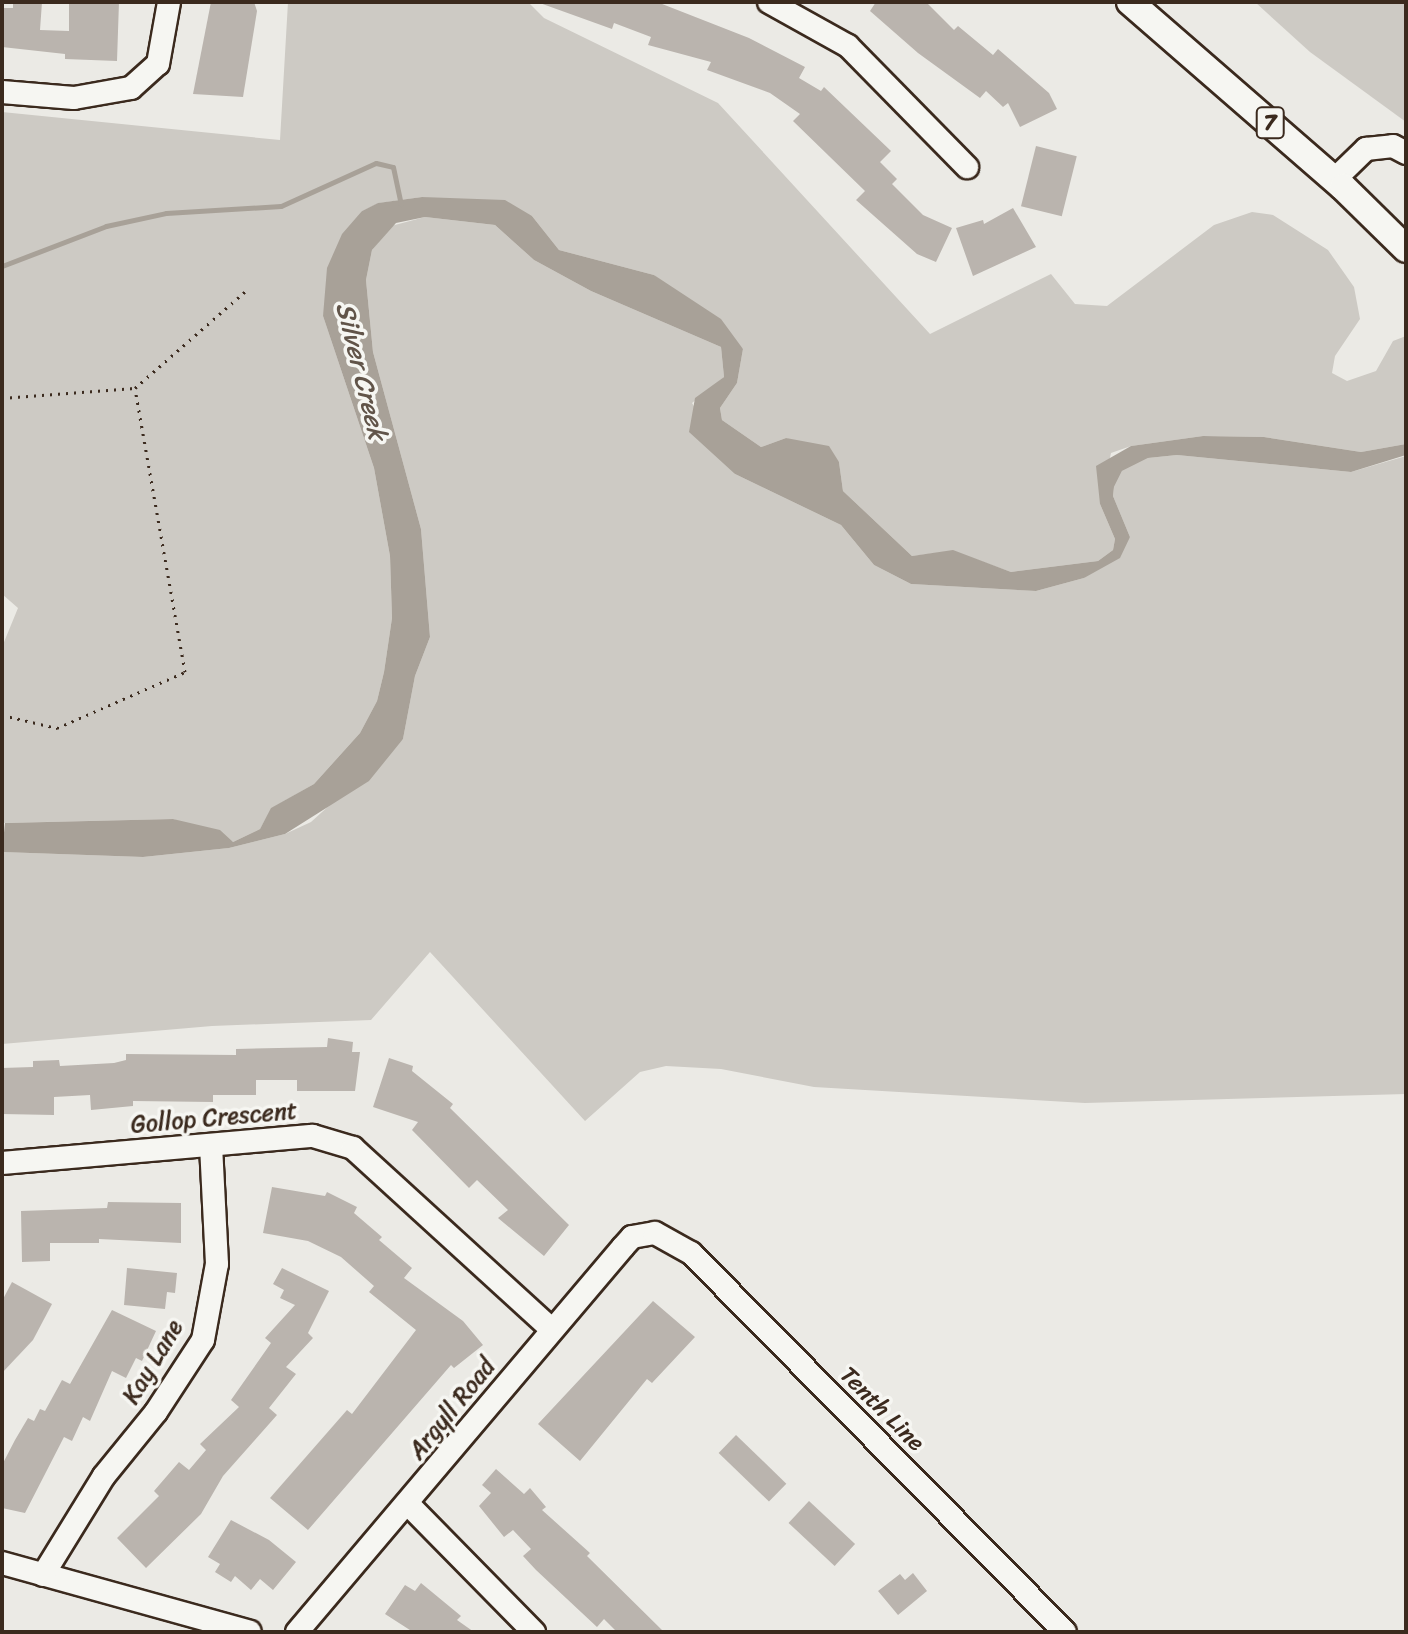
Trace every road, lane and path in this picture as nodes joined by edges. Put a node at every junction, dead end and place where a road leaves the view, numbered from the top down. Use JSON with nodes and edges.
{"nodes":[{"id":1,"x":169,"y":2,"type":"edge"},
{"id":2,"x":769,"y":2,"type":"edge"},
{"id":3,"x":1130,"y":2,"type":"edge"},
{"id":4,"x":2,"y":92,"type":"edge"},
{"id":5,"x":1406,"y":153,"type":"edge"},
{"id":6,"x":967,"y":167,"type":"dead end"},
{"id":7,"x":1334,"y":180,"type":"junction"},
{"id":8,"x":1406,"y":249,"type":"edge"},
{"id":9,"x":248,"y":289,"type":"dead end"},
{"id":10,"x":135,"y":388,"type":"junction"},
{"id":11,"x":2,"y":398,"type":"edge"},
{"id":12,"x":2,"y":715,"type":"edge"},
{"id":13,"x":211,"y":1146,"type":"junction"},
{"id":14,"x":2,"y":1163,"type":"edge"},
{"id":15,"x":655,"y":1233,"type":"joint"},
{"id":16,"x":551,"y":1329,"type":"junction"},
{"id":17,"x":408,"y":1504,"type":"junction"},
{"id":18,"x":2,"y":1563,"type":"edge"},
{"id":19,"x":43,"y":1575,"type":"junction"},
{"id":20,"x":250,"y":1632,"type":"edge"},
{"id":21,"x":297,"y":1632,"type":"edge"},
{"id":22,"x":534,"y":1632,"type":"edge"},
{"id":23,"x":1065,"y":1632,"type":"edge"}],
"edges":[{"from":1,"to":4,"type":"street"},
{"from":2,"to":6,"type":"street"},
{"from":3,"to":7,"type":"main road","number":"7"},
{"from":5,"to":7,"type":"street"},
{"from":7,"to":8,"type":"main road","number":"7"},
{"from":9,"to":10,"type":"path"},
{"from":10,"to":11,"type":"path"},
{"from":10,"to":12,"type":"path"},
{"from":13,"to":14,"type":"street","name":"Gollop Crescent"},
{"from":13,"to":16,"type":"street","name":"Gollop Crescent"},
{"from":13,"to":19,"type":"street","name":"Kay Lane"},
{"from":15,"to":16,"type":"street","name":"Argyll Road"},
{"from":15,"to":23,"type":"street","name":"Tenth Line"},
{"from":16,"to":17,"type":"street","name":"Argyll Road"},
{"from":17,"to":21,"type":"street","name":"Argyll Road"},
{"from":17,"to":22,"type":"street"},
{"from":18,"to":19,"type":"street"},
{"from":19,"to":20,"type":"street"}]}
